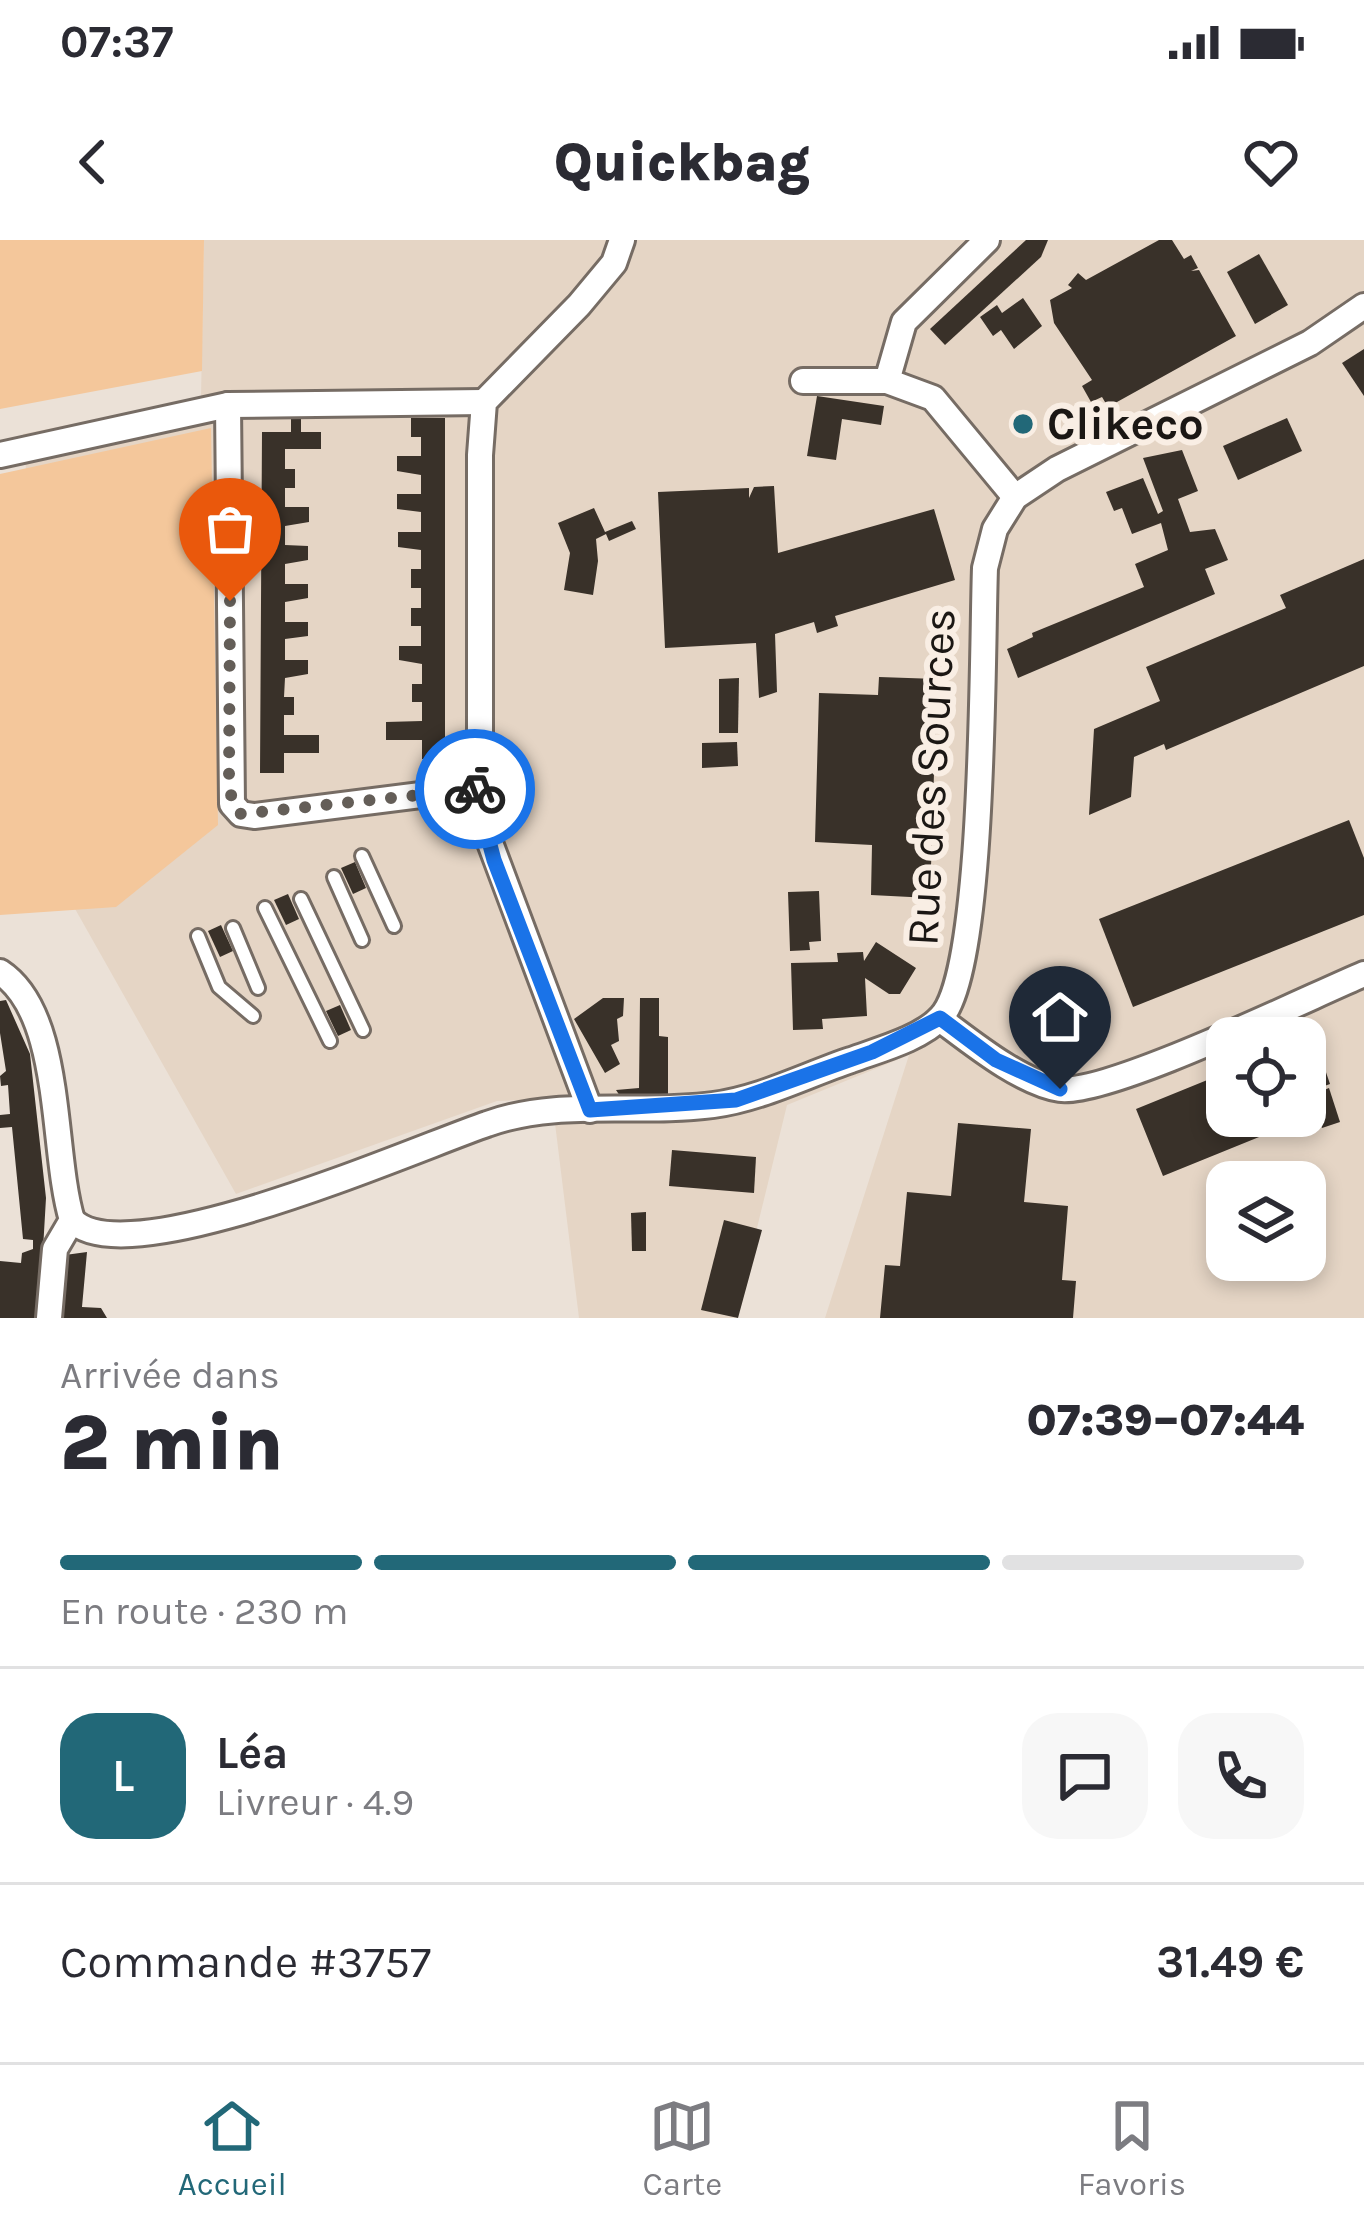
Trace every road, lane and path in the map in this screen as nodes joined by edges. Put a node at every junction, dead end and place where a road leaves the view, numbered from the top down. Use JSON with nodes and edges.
{"nodes":[{"id":1,"x":622,"y":240,"type":"edge"},
{"id":2,"x":988,"y":240,"type":"edge"},
{"id":3,"x":1364,"y":306,"type":"edge"},
{"id":4,"x":803,"y":381,"type":"dead end"},
{"id":5,"x":887,"y":381,"type":"junction"},
{"id":6,"x":484,"y":402,"type":"junction"},
{"id":7,"x":228,"y":405,"type":"junction"},
{"id":8,"x":0,"y":455,"type":"edge"},
{"id":9,"x":1015,"y":497,"type":"junction"},
{"id":10,"x":476,"y":788,"type":"junction"},
{"id":11,"x":362,"y":856,"type":"dead end"},
{"id":12,"x":334,"y":877,"type":"dead end"},
{"id":13,"x":301,"y":898,"type":"dead end"},
{"id":14,"x":265,"y":908,"type":"dead end"},
{"id":15,"x":394,"y":926,"type":"dead end"},
{"id":16,"x":233,"y":928,"type":"dead end"},
{"id":17,"x":198,"y":936,"type":"dead end"},
{"id":18,"x":362,"y":940,"type":"dead end"},
{"id":19,"x":0,"y":973,"type":"edge"},
{"id":20,"x":1364,"y":974,"type":"edge"},
{"id":21,"x":258,"y":988,"type":"dead end"},
{"id":22,"x":253,"y":1016,"type":"dead end"},
{"id":23,"x":940,"y":1018,"type":"junction"},
{"id":24,"x":363,"y":1030,"type":"dead end"},
{"id":25,"x":330,"y":1041,"type":"dead end"},
{"id":26,"x":590,"y":1110,"type":"junction"},
{"id":27,"x":72,"y":1220,"type":"junction"},
{"id":28,"x":49,"y":1318,"type":"edge"}],
"edges":[{"from":1,"to":6,"type":"street"},
{"from":2,"to":5,"type":"street"},
{"from":3,"to":9,"type":"street"},
{"from":4,"to":5,"type":"street"},
{"from":5,"to":9,"type":"street"},
{"from":6,"to":7,"type":"street"},
{"from":6,"to":10,"type":"street"},
{"from":7,"to":8,"type":"street"},
{"from":7,"to":10,"type":"street"},
{"from":9,"to":23,"type":"street","name":"Rue des Sources"},
{"from":10,"to":26,"type":"street"},
{"from":11,"to":15,"type":"lane"},
{"from":12,"to":18,"type":"lane"},
{"from":13,"to":24,"type":"lane"},
{"from":14,"to":25,"type":"lane"},
{"from":16,"to":21,"type":"lane"},
{"from":17,"to":22,"type":"lane"},
{"from":19,"to":27,"type":"street"},
{"from":20,"to":23,"type":"street"},
{"from":23,"to":26,"type":"street"},
{"from":26,"to":27,"type":"street"},
{"from":27,"to":28,"type":"street"}]}
